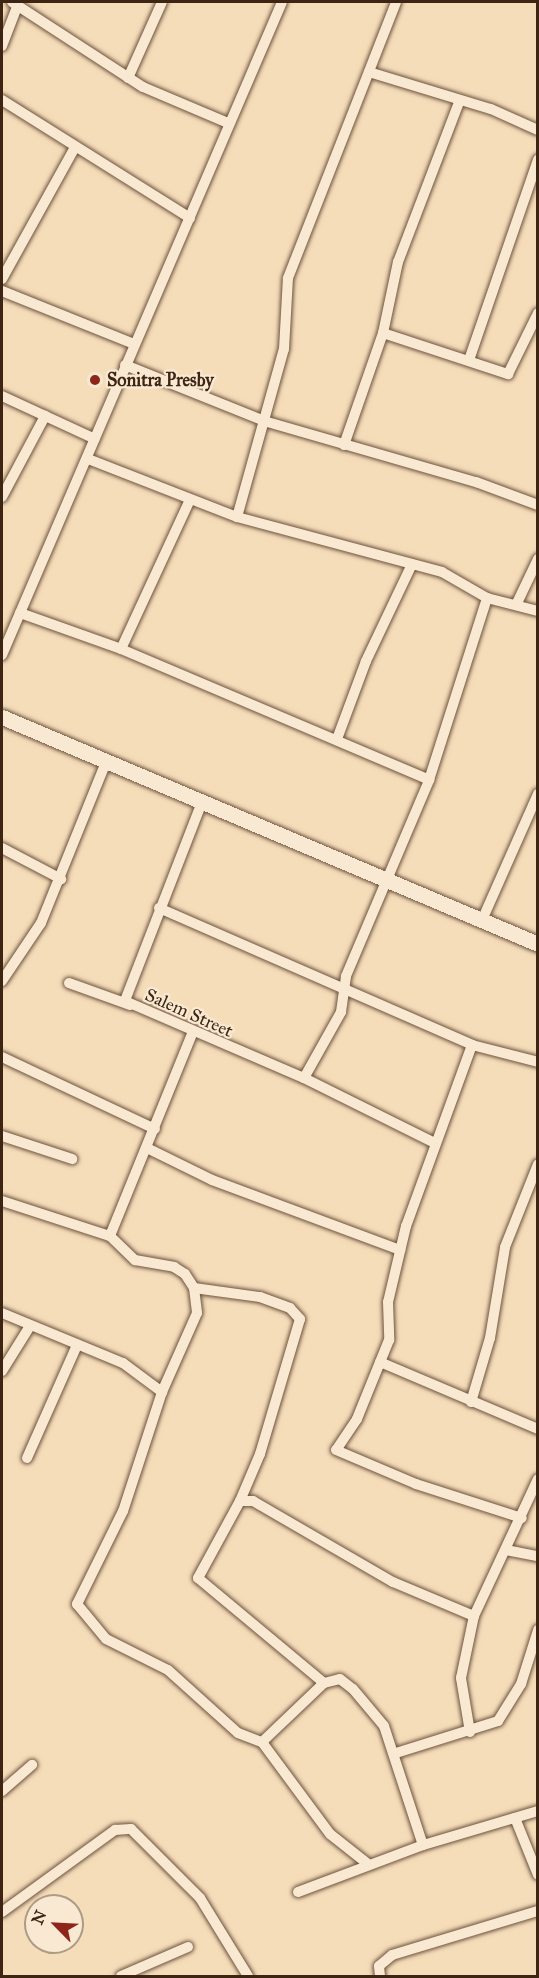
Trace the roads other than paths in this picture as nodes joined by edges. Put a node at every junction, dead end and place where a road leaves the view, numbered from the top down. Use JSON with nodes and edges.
{"nodes":[{"id":1,"x":162,"y":2,"type":"edge"},
{"id":2,"x":282,"y":2,"type":"edge"},
{"id":3,"x":396,"y":2,"type":"edge"},
{"id":4,"x":14,"y":4,"type":"edge"},
{"id":5,"x":2,"y":46,"type":"edge"},
{"id":6,"x":369,"y":72,"type":"junction"},
{"id":7,"x":128,"y":78,"type":"junction"},
{"id":8,"x":2,"y":100,"type":"edge"},
{"id":9,"x":460,"y":100,"type":"junction"},
{"id":10,"x":228,"y":123,"type":"junction"},
{"id":11,"x":537,"y":130,"type":"edge"},
{"id":12,"x":74,"y":149,"type":"junction"},
{"id":13,"x":537,"y":160,"type":"edge"},
{"id":14,"x":190,"y":218,"type":"junction"},
{"id":15,"x":2,"y":279,"type":"edge"},
{"id":16,"x":2,"y":291,"type":"edge"},
{"id":17,"x":537,"y":313,"type":"edge"},
{"id":18,"x":383,"y":333,"type":"junction"},
{"id":19,"x":134,"y":344,"type":"junction"},
{"id":20,"x":469,"y":360,"type":"junction"},
{"id":21,"x":125,"y":365,"type":"junction"},
{"id":22,"x":2,"y":396,"type":"edge"},
{"id":23,"x":45,"y":416,"type":"junction"},
{"id":24,"x":264,"y":421,"type":"junction"},
{"id":25,"x":95,"y":439,"type":"junction"},
{"id":26,"x":344,"y":445,"type":"junction"},
{"id":27,"x":88,"y":459,"type":"junction"},
{"id":28,"x":2,"y":497,"type":"edge"},
{"id":29,"x":190,"y":500,"type":"junction"},
{"id":30,"x":537,"y":505,"type":"edge"},
{"id":31,"x":237,"y":517,"type":"junction"},
{"id":32,"x":537,"y":559,"type":"edge"},
{"id":33,"x":412,"y":564,"type":"junction"},
{"id":34,"x":487,"y":598,"type":"junction"},
{"id":35,"x":517,"y":603,"type":"junction"},
{"id":36,"x":537,"y":611,"type":"edge"},
{"id":37,"x":20,"y":613,"type":"junction"},
{"id":38,"x":120,"y":649,"type":"junction"},
{"id":39,"x":2,"y":655,"type":"edge"},
{"id":40,"x":2,"y":717,"type":"edge"},
{"id":41,"x":337,"y":739,"type":"junction"},
{"id":42,"x":106,"y":762,"type":"junction"},
{"id":43,"x":429,"y":780,"type":"junction"},
{"id":44,"x":537,"y":794,"type":"edge"},
{"id":45,"x":202,"y":802,"type":"junction"},
{"id":46,"x":536,"y":806,"type":"edge"},
{"id":47,"x":2,"y":848,"type":"edge"},
{"id":48,"x":388,"y":878,"type":"junction"},
{"id":49,"x":61,"y":879,"type":"junction"},
{"id":50,"x":159,"y":908,"type":"junction"},
{"id":51,"x":483,"y":918,"type":"junction"},
{"id":52,"x":537,"y":944,"type":"edge"},
{"id":53,"x":7,"y":958,"type":"edge"},
{"id":54,"x":2,"y":981,"type":"edge"},
{"id":55,"x":69,"y":983,"type":"dead end"},
{"id":56,"x":345,"y":985,"type":"junction"},
{"id":57,"x":130,"y":1005,"type":"junction"},
{"id":58,"x":192,"y":1034,"type":"junction"},
{"id":59,"x":472,"y":1045,"type":"junction"},
{"id":60,"x":2,"y":1057,"type":"edge"},
{"id":61,"x":537,"y":1062,"type":"edge"},
{"id":62,"x":304,"y":1078,"type":"junction"},
{"id":63,"x":155,"y":1129,"type":"junction"},
{"id":64,"x":2,"y":1136,"type":"edge"},
{"id":65,"x":435,"y":1143,"type":"junction"},
{"id":66,"x":147,"y":1148,"type":"junction"},
{"id":67,"x":72,"y":1159,"type":"dead end"},
{"id":68,"x":537,"y":1164,"type":"edge"},
{"id":69,"x":534,"y":1187,"type":"edge"},
{"id":70,"x":2,"y":1201,"type":"edge"},
{"id":71,"x":110,"y":1236,"type":"junction"},
{"id":72,"x":400,"y":1250,"type":"junction"},
{"id":73,"x":194,"y":1288,"type":"junction"},
{"id":74,"x":2,"y":1313,"type":"edge"},
{"id":75,"x":30,"y":1326,"type":"junction"},
{"id":76,"x":78,"y":1345,"type":"junction"},
{"id":77,"x":380,"y":1362,"type":"junction"},
{"id":78,"x":2,"y":1371,"type":"edge"},
{"id":79,"x":162,"y":1392,"type":"junction"},
{"id":80,"x":471,"y":1402,"type":"junction"},
{"id":81,"x":537,"y":1429,"type":"edge"},
{"id":82,"x":27,"y":1458,"type":"dead end"},
{"id":83,"x":537,"y":1479,"type":"edge"},
{"id":84,"x":240,"y":1501,"type":"junction"},
{"id":85,"x":522,"y":1518,"type":"junction"},
{"id":86,"x":506,"y":1550,"type":"junction"},
{"id":87,"x":537,"y":1556,"type":"edge"},
{"id":88,"x":474,"y":1616,"type":"junction"},
{"id":89,"x":537,"y":1630,"type":"edge"},
{"id":90,"x":324,"y":1683,"type":"junction"},
{"id":91,"x":470,"y":1732,"type":"junction"},
{"id":92,"x":262,"y":1742,"type":"junction"},
{"id":93,"x":396,"y":1754,"type":"junction"},
{"id":94,"x":32,"y":1765,"type":"dead end"},
{"id":95,"x":2,"y":1791,"type":"edge"},
{"id":96,"x":537,"y":1811,"type":"edge"},
{"id":97,"x":515,"y":1818,"type":"junction"},
{"id":98,"x":423,"y":1845,"type":"junction"},
{"id":99,"x":368,"y":1864,"type":"junction"},
{"id":100,"x":537,"y":1875,"type":"edge"},
{"id":101,"x":298,"y":1892,"type":"dead end"},
{"id":102,"x":537,"y":1911,"type":"edge"},
{"id":103,"x":2,"y":1912,"type":"edge"},
{"id":104,"x":188,"y":1947,"type":"dead end"},
{"id":105,"x":121,"y":1977,"type":"edge"},
{"id":106,"x":248,"y":1977,"type":"edge"},
{"id":107,"x":380,"y":1977,"type":"edge"}],
"edges":[{"from":1,"to":7,"type":"street"},
{"from":2,"to":10,"type":"street"},
{"from":3,"to":6,"type":"street"},
{"from":4,"to":5,"type":"street"},
{"from":4,"to":7,"type":"street"},
{"from":6,"to":9,"type":"street"},
{"from":6,"to":24,"type":"street"},
{"from":7,"to":10,"type":"street"},
{"from":8,"to":12,"type":"street"},
{"from":9,"to":11,"type":"street"},
{"from":9,"to":18,"type":"street"},
{"from":10,"to":14,"type":"street"},
{"from":12,"to":14,"type":"street"},
{"from":12,"to":15,"type":"street"},
{"from":13,"to":20,"type":"street"},
{"from":14,"to":19,"type":"street"},
{"from":16,"to":19,"type":"street"},
{"from":17,"to":20,"type":"street"},
{"from":18,"to":20,"type":"street"},
{"from":18,"to":26,"type":"street"},
{"from":19,"to":21,"type":"street"},
{"from":21,"to":24,"type":"street"},
{"from":21,"to":25,"type":"street"},
{"from":22,"to":23,"type":"street"},
{"from":23,"to":25,"type":"street"},
{"from":23,"to":28,"type":"street"},
{"from":24,"to":26,"type":"street"},
{"from":24,"to":31,"type":"street"},
{"from":25,"to":27,"type":"street"},
{"from":26,"to":30,"type":"street"},
{"from":27,"to":29,"type":"street"},
{"from":27,"to":37,"type":"street"},
{"from":29,"to":31,"type":"street"},
{"from":29,"to":38,"type":"street"},
{"from":31,"to":33,"type":"street"},
{"from":32,"to":35,"type":"street"},
{"from":33,"to":34,"type":"street"},
{"from":33,"to":41,"type":"street"},
{"from":34,"to":35,"type":"street"},
{"from":34,"to":43,"type":"street"},
{"from":35,"to":36,"type":"street"},
{"from":37,"to":38,"type":"street"},
{"from":37,"to":39,"type":"street"},
{"from":38,"to":41,"type":"street"},
{"from":40,"to":42,"type":"street"},
{"from":41,"to":43,"type":"street"},
{"from":42,"to":45,"type":"street"},
{"from":42,"to":49,"type":"street"},
{"from":43,"to":48,"type":"street"},
{"from":44,"to":46,"type":"street"},
{"from":45,"to":48,"type":"street"},
{"from":45,"to":50,"type":"street","name":"Salem Street"},
{"from":46,"to":51,"type":"street"},
{"from":47,"to":49,"type":"street"},
{"from":48,"to":51,"type":"street"},
{"from":48,"to":56,"type":"street"},
{"from":49,"to":53,"type":"street"},
{"from":50,"to":56,"type":"street"},
{"from":50,"to":57,"type":"street","name":"Salem Street"},
{"from":51,"to":52,"type":"street"},
{"from":53,"to":54,"type":"street"},
{"from":55,"to":57,"type":"street"},
{"from":56,"to":59,"type":"street"},
{"from":56,"to":62,"type":"street"},
{"from":57,"to":58,"type":"street","name":"Salem Street"},
{"from":58,"to":62,"type":"street","name":"Salem Street"},
{"from":58,"to":63,"type":"street"},
{"from":59,"to":61,"type":"street"},
{"from":59,"to":65,"type":"street"},
{"from":60,"to":63,"type":"street"},
{"from":62,"to":65,"type":"street","name":"Salem Street"},
{"from":63,"to":66,"type":"street"},
{"from":64,"to":67,"type":"street"},
{"from":65,"to":72,"type":"street"},
{"from":66,"to":71,"type":"street"},
{"from":66,"to":72,"type":"street"},
{"from":68,"to":69,"type":"street"},
{"from":69,"to":80,"type":"street"},
{"from":70,"to":71,"type":"street"},
{"from":71,"to":73,"type":"street"},
{"from":72,"to":77,"type":"street"},
{"from":73,"to":79,"type":"street"},
{"from":73,"to":84,"type":"street"},
{"from":74,"to":75,"type":"street"},
{"from":75,"to":76,"type":"street"},
{"from":75,"to":78,"type":"street"},
{"from":76,"to":79,"type":"street"},
{"from":76,"to":82,"type":"street"},
{"from":77,"to":80,"type":"street"},
{"from":77,"to":85,"type":"street"},
{"from":79,"to":92,"type":"street"},
{"from":80,"to":81,"type":"street"},
{"from":83,"to":85,"type":"street"},
{"from":84,"to":88,"type":"street"},
{"from":84,"to":90,"type":"street"},
{"from":85,"to":86,"type":"street"},
{"from":86,"to":87,"type":"street"},
{"from":86,"to":88,"type":"street"},
{"from":88,"to":91,"type":"street"},
{"from":89,"to":91,"type":"street"},
{"from":90,"to":92,"type":"street"},
{"from":90,"to":93,"type":"street"},
{"from":91,"to":93,"type":"street"},
{"from":92,"to":99,"type":"street"},
{"from":93,"to":98,"type":"street"},
{"from":94,"to":95,"type":"street"},
{"from":96,"to":97,"type":"street"},
{"from":97,"to":98,"type":"street"},
{"from":97,"to":100,"type":"street"},
{"from":98,"to":99,"type":"street"},
{"from":99,"to":101,"type":"street"},
{"from":102,"to":107,"type":"street"},
{"from":103,"to":106,"type":"street"},
{"from":104,"to":105,"type":"street"}]}
